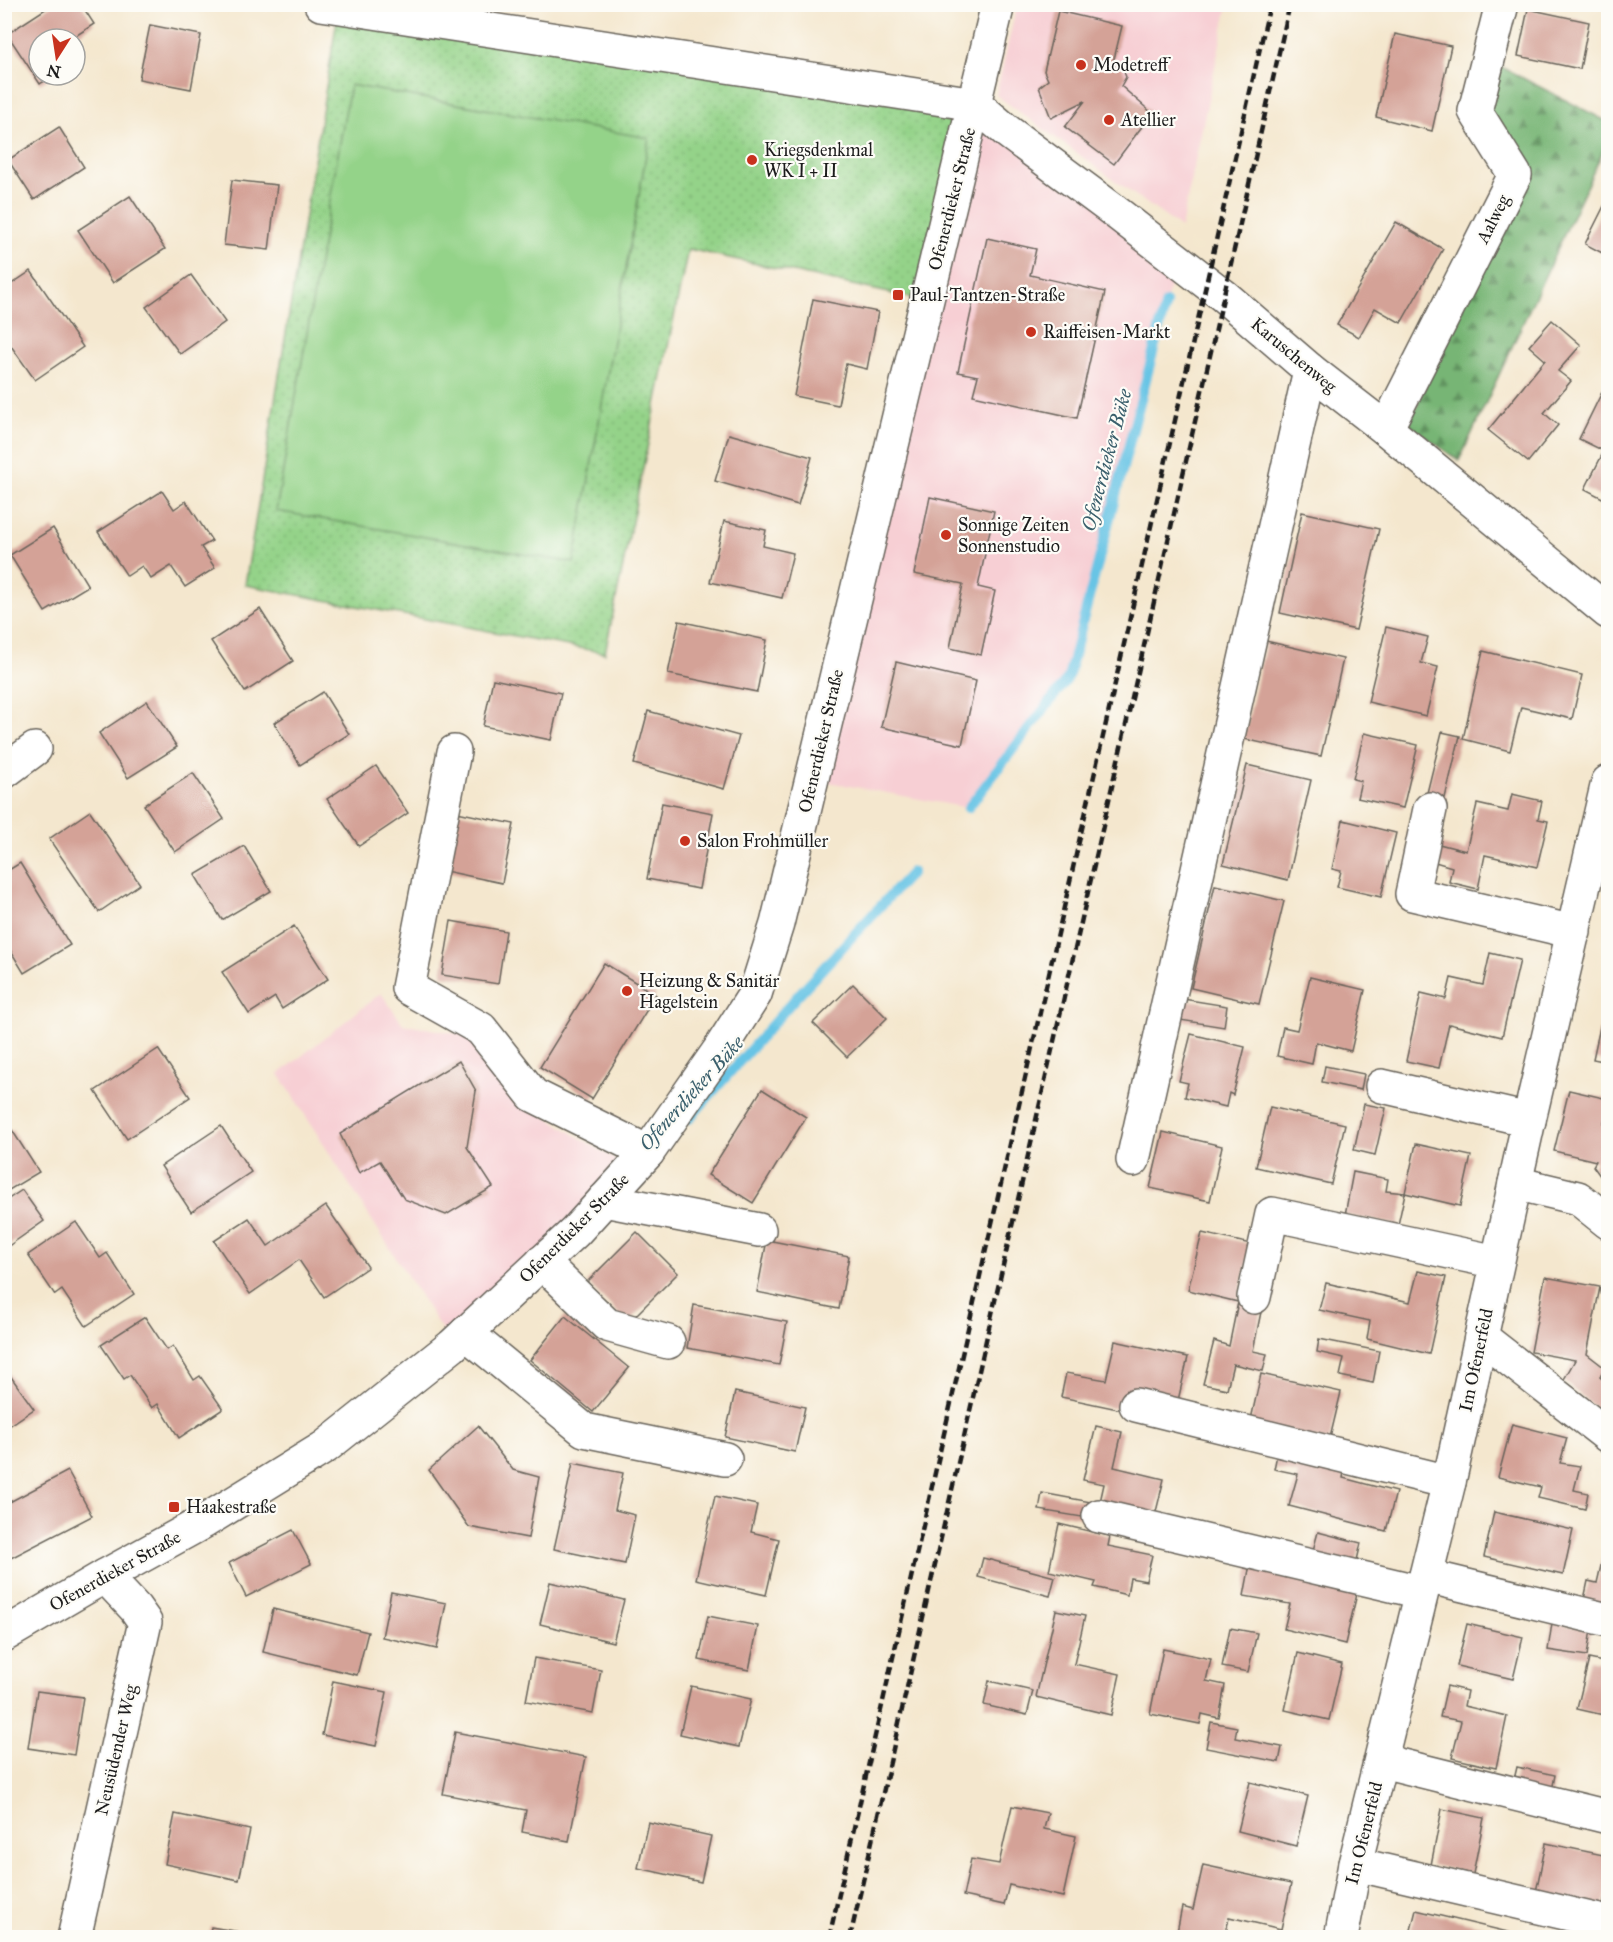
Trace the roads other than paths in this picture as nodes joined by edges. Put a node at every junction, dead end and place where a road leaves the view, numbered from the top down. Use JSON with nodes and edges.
{"nodes":[{"id":1,"x":321,"y":4,"type":"edge"},
{"id":2,"x":998,"y":4,"type":"edge"},
{"id":3,"x":1502,"y":4,"type":"edge"},
{"id":4,"x":975,"y":104,"type":"junction"},
{"id":5,"x":1310,"y":370,"type":"junction"},
{"id":6,"x":1386,"y":429,"type":"junction"},
{"id":7,"x":1608,"y":612,"type":"edge"},
{"id":8,"x":35,"y":749,"type":"dead end"},
{"id":9,"x":454,"y":752,"type":"dead end"},
{"id":10,"x":4,"y":772,"type":"edge"},
{"id":11,"x":1608,"y":782,"type":"edge"},
{"id":12,"x":1430,"y":808,"type":"dead end"},
{"id":13,"x":1574,"y":932,"type":"junction"},
{"id":14,"x":1382,"y":1086,"type":"dead end"},
{"id":15,"x":1529,"y":1120,"type":"junction"},
{"id":16,"x":648,"y":1152,"type":"junction"},
{"id":17,"x":1133,"y":1160,"type":"dead end"},
{"id":18,"x":1515,"y":1183,"type":"junction"},
{"id":19,"x":604,"y":1200,"type":"junction"},
{"id":20,"x":1608,"y":1222,"type":"edge"},
{"id":21,"x":759,"y":1230,"type":"dead end"},
{"id":22,"x":542,"y":1262,"type":"junction"},
{"id":23,"x":1497,"y":1262,"type":"junction"},
{"id":24,"x":1254,"y":1297,"type":"dead end"},
{"id":25,"x":466,"y":1333,"type":"junction"},
{"id":26,"x":1481,"y":1337,"type":"junction"},
{"id":27,"x":668,"y":1342,"type":"dead end"},
{"id":28,"x":1136,"y":1405,"type":"dead end"},
{"id":29,"x":1608,"y":1436,"type":"edge"},
{"id":30,"x":725,"y":1459,"type":"dead end"},
{"id":31,"x":1449,"y":1482,"type":"junction"},
{"id":32,"x":1099,"y":1516,"type":"dead end"},
{"id":33,"x":105,"y":1576,"type":"junction"},
{"id":34,"x":1424,"y":1584,"type":"junction"},
{"id":35,"x":1608,"y":1620,"type":"edge"},
{"id":36,"x":4,"y":1635,"type":"edge"},
{"id":37,"x":1382,"y":1761,"type":"junction"},
{"id":38,"x":1608,"y":1817,"type":"edge"},
{"id":39,"x":1355,"y":1864,"type":"junction"},
{"id":40,"x":1608,"y":1923,"type":"edge"},
{"id":41,"x":74,"y":1938,"type":"edge"},
{"id":42,"x":1341,"y":1938,"type":"edge"}],
"edges":[{"from":1,"to":4,"type":"street"},
{"from":2,"to":4,"type":"street","name":"Ofenerdieker Straße"},
{"from":3,"to":6,"type":"street","name":"Aalweg"},
{"from":4,"to":5,"type":"street","name":"Karuschenweg"},
{"from":4,"to":16,"type":"street","name":"Ofenerdieker Straße"},
{"from":5,"to":6,"type":"street","name":"Karuschenweg"},
{"from":5,"to":17,"type":"street"},
{"from":6,"to":7,"type":"street","name":"Karuschenweg"},
{"from":8,"to":10,"type":"street"},
{"from":9,"to":16,"type":"street"},
{"from":11,"to":13,"type":"street","name":"Im Ofenerfeld"},
{"from":12,"to":13,"type":"street"},
{"from":13,"to":15,"type":"street","name":"Im Ofenerfeld"},
{"from":14,"to":15,"type":"street"},
{"from":15,"to":18,"type":"street","name":"Im Ofenerfeld"},
{"from":16,"to":19,"type":"street","name":"Ofenerdieker Straße"},
{"from":18,"to":20,"type":"street"},
{"from":18,"to":23,"type":"street","name":"Im Ofenerfeld"},
{"from":19,"to":21,"type":"street"},
{"from":19,"to":22,"type":"street","name":"Ofenerdieker Straße"},
{"from":22,"to":25,"type":"street","name":"Ofenerdieker Straße"},
{"from":22,"to":27,"type":"street"},
{"from":23,"to":24,"type":"street"},
{"from":23,"to":26,"type":"street","name":"Im Ofenerfeld"},
{"from":25,"to":30,"type":"street"},
{"from":25,"to":33,"type":"street","name":"Ofenerdieker Straße"},
{"from":26,"to":29,"type":"street"},
{"from":26,"to":31,"type":"street","name":"Im Ofenerfeld"},
{"from":28,"to":31,"type":"street"},
{"from":31,"to":34,"type":"street","name":"Im Ofenerfeld"},
{"from":32,"to":34,"type":"street"},
{"from":33,"to":36,"type":"street","name":"Ofenerdieker Straße"},
{"from":33,"to":41,"type":"street","name":"Neusüdender Weg"},
{"from":34,"to":35,"type":"street"},
{"from":34,"to":37,"type":"street","name":"Im Ofenerfeld"},
{"from":37,"to":38,"type":"street"},
{"from":37,"to":39,"type":"street","name":"Im Ofenerfeld"},
{"from":39,"to":40,"type":"street"},
{"from":39,"to":42,"type":"street","name":"Im Ofenerfeld"}]}
